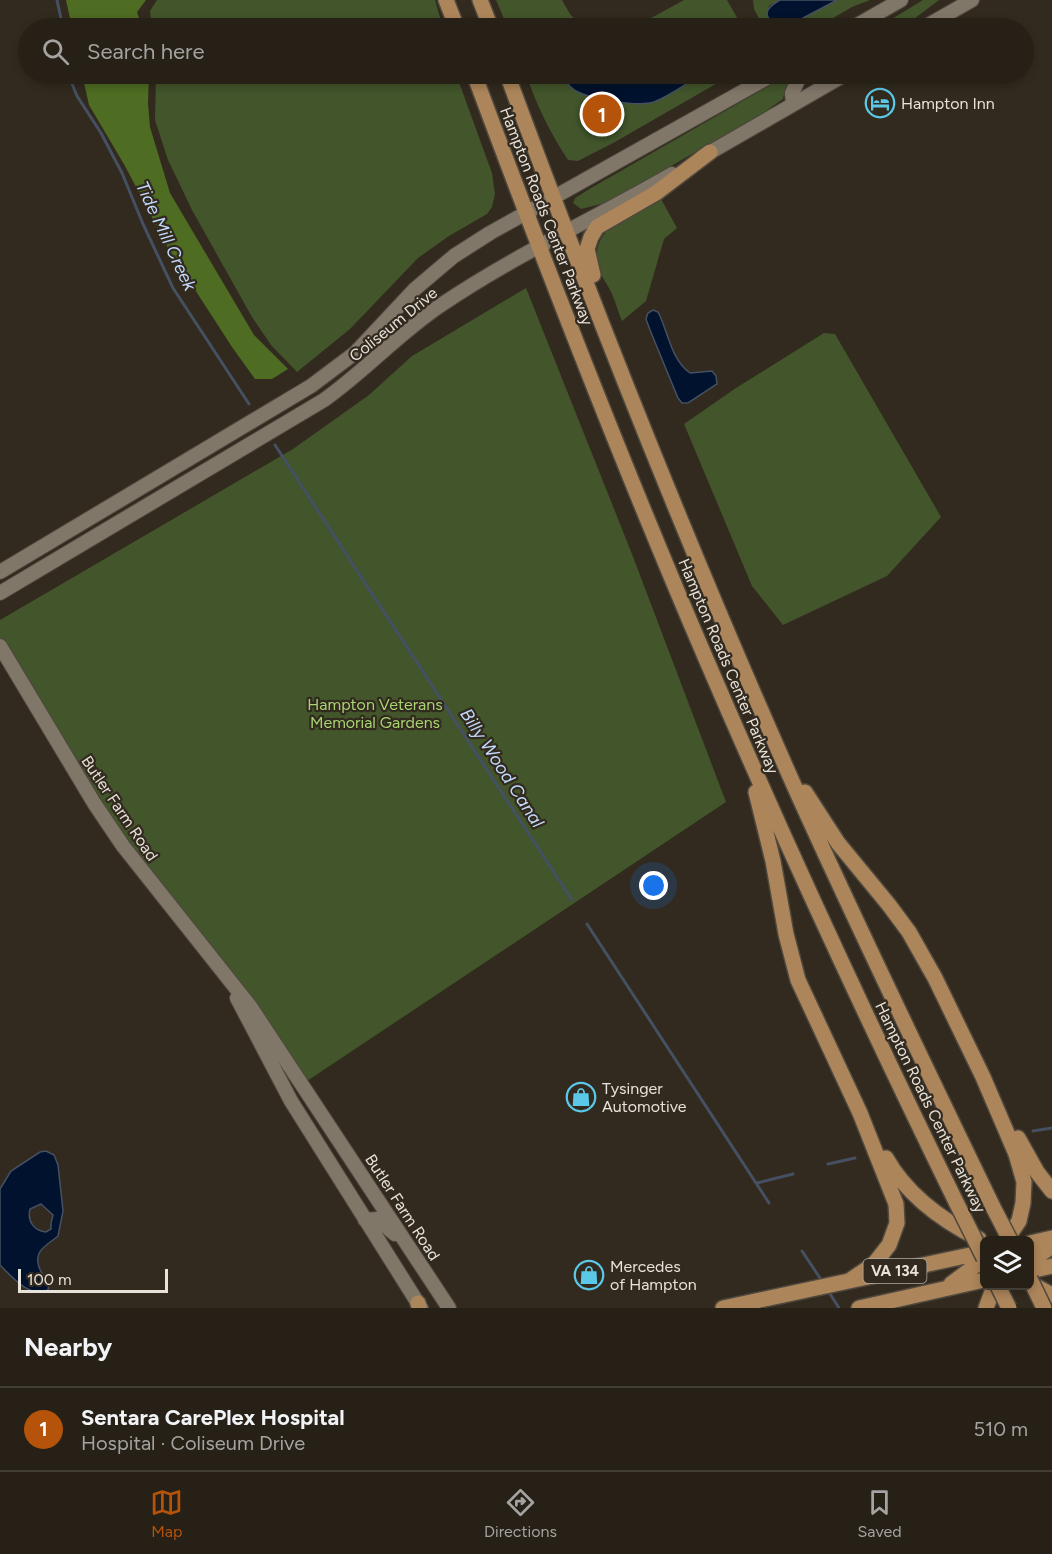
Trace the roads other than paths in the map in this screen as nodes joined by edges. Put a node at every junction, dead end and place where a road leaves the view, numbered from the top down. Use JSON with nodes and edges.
{"nodes":[{"id":1,"x":446,"y":0,"type":"edge"},
{"id":2,"x":480,"y":0,"type":"edge"},
{"id":3,"x":901,"y":0,"type":"edge"},
{"id":4,"x":913,"y":0,"type":"edge"},
{"id":5,"x":972,"y":0,"type":"edge"},
{"id":6,"x":453,"y":18,"type":"edge"},
{"id":7,"x":486,"y":18,"type":"edge"},
{"id":8,"x":870,"y":18,"type":"edge"},
{"id":9,"x":884,"y":18,"type":"edge"},
{"id":10,"x":940,"y":18,"type":"edge"},
{"id":11,"x":478,"y":84,"type":"edge"},
{"id":12,"x":511,"y":84,"type":"edge"},
{"id":13,"x":756,"y":84,"type":"edge"},
{"id":14,"x":796,"y":84,"type":"edge"},
{"id":15,"x":828,"y":84,"type":"edge"},
{"id":16,"x":793,"y":104,"type":"junction"},
{"id":17,"x":710,"y":152,"type":"junction"},
{"id":18,"x":554,"y":198,"type":"junction"},
{"id":19,"x":527,"y":213,"type":"junction"},
{"id":20,"x":567,"y":231,"type":"junction"},
{"id":21,"x":540,"y":246,"type":"junction"},
{"id":22,"x":644,"y":428,"type":"junction"},
{"id":23,"x":0,"y":572,"type":"edge"},
{"id":24,"x":0,"y":593,"type":"edge"},
{"id":25,"x":0,"y":646,"type":"edge"},
{"id":26,"x":765,"y":718,"type":"junction"},
{"id":27,"x":739,"y":734,"type":"junction"},
{"id":28,"x":227,"y":977,"type":"junction"},
{"id":29,"x":983,"y":1077,"type":"junction"},
{"id":30,"x":861,"y":1113,"type":"junction"},
{"id":31,"x":1052,"y":1191,"type":"edge"},
{"id":32,"x":365,"y":1220,"type":"junction"},
{"id":33,"x":1006,"y":1236,"type":"edge"},
{"id":34,"x":1011,"y":1236,"type":"edge"},
{"id":35,"x":1052,"y":1238,"type":"edge"},
{"id":36,"x":980,"y":1240,"type":"edge"},
{"id":37,"x":1034,"y":1242,"type":"edge"},
{"id":38,"x":1052,"y":1246,"type":"edge"},
{"id":39,"x":414,"y":1253,"type":"junction"},
{"id":40,"x":980,"y":1253,"type":"edge"},
{"id":41,"x":980,"y":1258,"type":"edge"},
{"id":42,"x":1037,"y":1258,"type":"edge"},
{"id":43,"x":941,"y":1261,"type":"junction"},
{"id":44,"x":980,"y":1263,"type":"edge"},
{"id":45,"x":980,"y":1264,"type":"edge"},
{"id":46,"x":1052,"y":1266,"type":"edge"},
{"id":47,"x":1034,"y":1270,"type":"edge"},
{"id":48,"x":849,"y":1281,"type":"junction"},
{"id":49,"x":980,"y":1281,"type":"edge"},
{"id":50,"x":1034,"y":1284,"type":"edge"},
{"id":51,"x":946,"y":1288,"type":"junction"},
{"id":52,"x":995,"y":1290,"type":"edge"},
{"id":53,"x":1001,"y":1290,"type":"edge"},
{"id":54,"x":1034,"y":1290,"type":"edge"},
{"id":55,"x":1052,"y":1295,"type":"edge"},
{"id":56,"x":419,"y":1306,"type":"edge"},
{"id":57,"x":862,"y":1307,"type":"edge"},
{"id":58,"x":449,"y":1308,"type":"edge"},
{"id":59,"x":723,"y":1308,"type":"edge"},
{"id":60,"x":986,"y":1308,"type":"edge"},
{"id":61,"x":1010,"y":1308,"type":"edge"},
{"id":62,"x":1044,"y":1308,"type":"edge"}],
"edges":[{"from":1,"to":6,"type":"main road"},
{"from":2,"to":7,"type":"main road"},
{"from":3,"to":8,"type":"street"},
{"from":4,"to":9,"type":"street"},
{"from":5,"to":10,"type":"street"},
{"from":11,"to":19,"type":"main road","name":"Hampton Roads Center Parkway"},
{"from":12,"to":18,"type":"main road","name":"Hampton Roads Center Parkway"},
{"from":13,"to":18,"type":"street","name":"Coliseum Drive"},
{"from":14,"to":16,"type":"street"},
{"from":15,"to":16,"type":"street","name":"Coliseum Drive"},
{"from":16,"to":17,"type":"street","name":"Coliseum Drive"},
{"from":17,"to":20,"type":"street","name":"Coliseum Drive"},
{"from":17,"to":22,"type":"main road"},
{"from":18,"to":19,"type":"street","name":"Coliseum Drive"},
{"from":18,"to":20,"type":"main road","name":"Hampton Roads Center Parkway"},
{"from":19,"to":21,"type":"main road","name":"Hampton Roads Center Parkway"},
{"from":19,"to":23,"type":"street","name":"Coliseum Drive"},
{"from":20,"to":21,"type":"street","name":"Coliseum Drive"},
{"from":20,"to":22,"type":"main road","name":"Hampton Roads Center Parkway"},
{"from":21,"to":24,"type":"street","name":"Coliseum Drive"},
{"from":21,"to":27,"type":"main road","name":"Hampton Roads Center Parkway"},
{"from":22,"to":26,"type":"main road","name":"Hampton Roads Center Parkway"},
{"from":25,"to":28,"type":"street","name":"Butler Farm Road"},
{"from":26,"to":29,"type":"main road"},
{"from":26,"to":33,"type":"main road","name":"Hampton Roads Center Parkway","bridge":true},
{"from":27,"to":30,"type":"main road"},
{"from":27,"to":41,"type":"main road","name":"Hampton Roads Center Parkway","bridge":true},
{"from":28,"to":32,"type":"street","name":"Butler Farm Road"},
{"from":28,"to":39,"type":"street","name":"Butler Farm Road"},
{"from":29,"to":31,"type":"main road"},
{"from":29,"to":34,"type":"main road"},
{"from":30,"to":36,"type":"main road"},
{"from":30,"to":48,"type":"main road"},
{"from":32,"to":39,"type":"street"},
{"from":32,"to":56,"type":"street","name":"Butler Farm Road"},
{"from":35,"to":37,"type":"main road"},
{"from":38,"to":42,"type":"main road"},
{"from":39,"to":58,"type":"street","name":"Butler Farm Road"},
{"from":40,"to":43,"type":"main road","number":"VA 134"},
{"from":43,"to":44,"type":"main road"},
{"from":43,"to":48,"type":"main road","number":"VA 134"},
{"from":45,"to":51,"type":"main road"},
{"from":46,"to":47,"type":"main road"},
{"from":48,"to":59,"type":"main road","number":"VA 134"},
{"from":49,"to":51,"type":"main road","number":"VA 134"},
{"from":50,"to":55,"type":"main road"},
{"from":51,"to":57,"type":"main road","number":"VA 134"},
{"from":52,"to":60,"type":"main road"},
{"from":53,"to":61,"type":"main road","bridge":true},
{"from":54,"to":62,"type":"main road","bridge":true}]}
